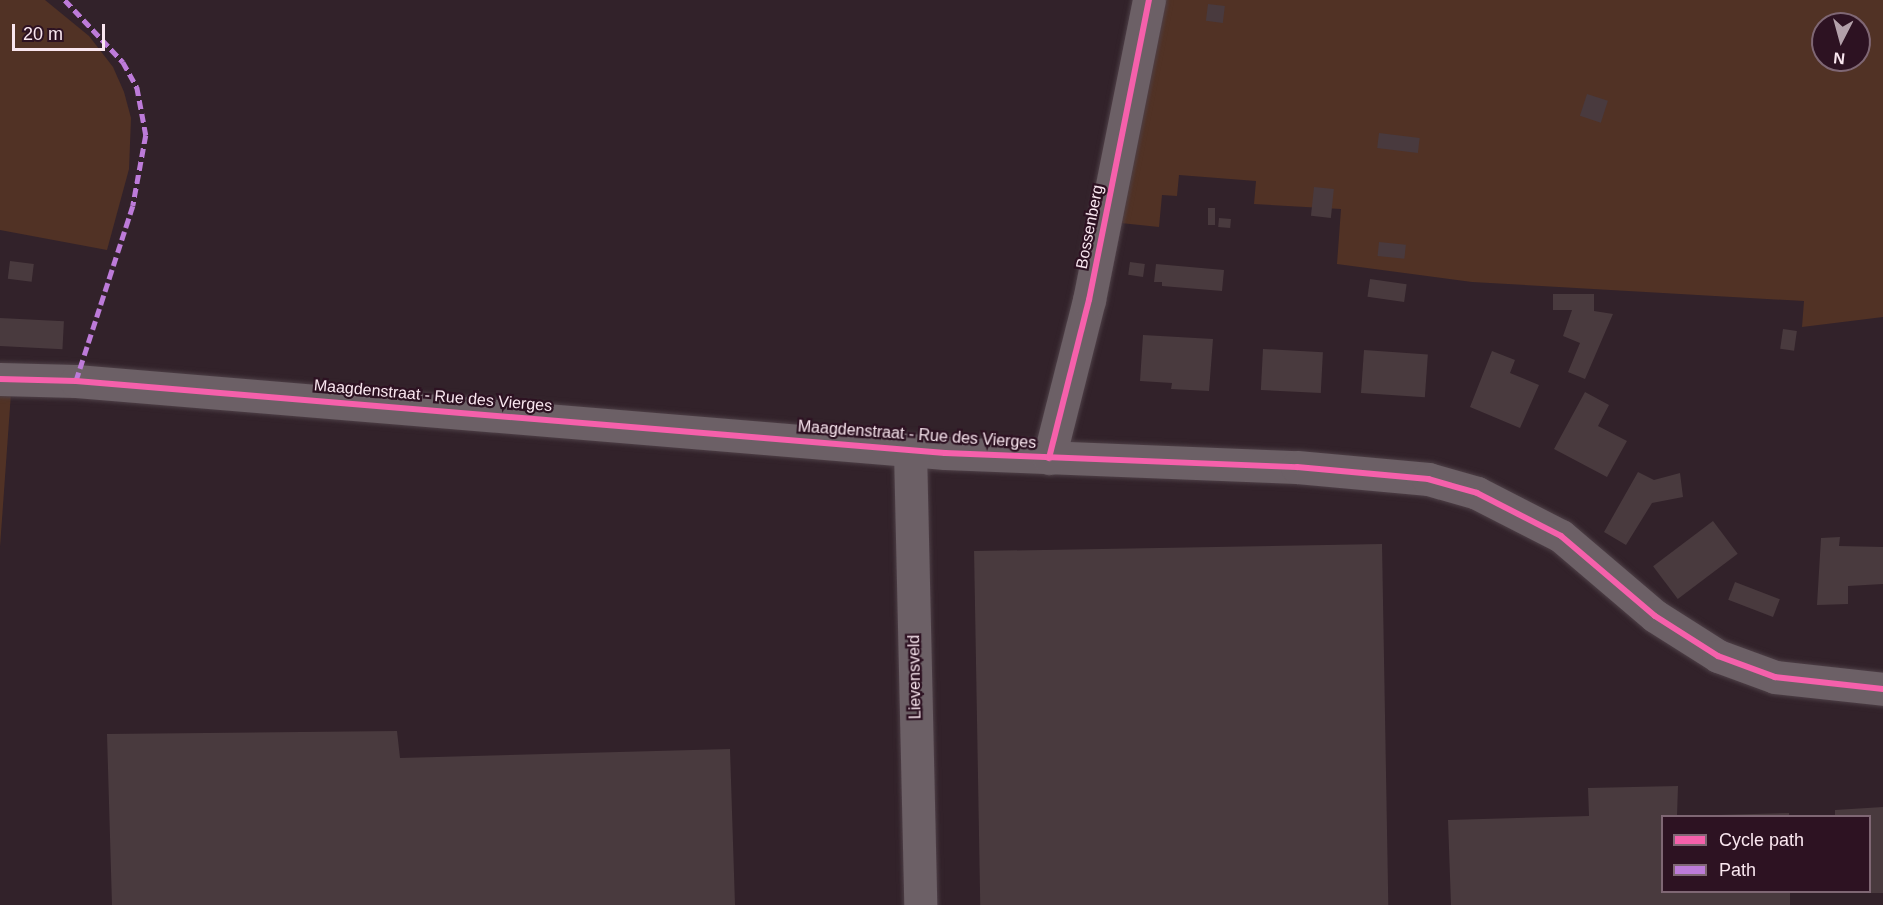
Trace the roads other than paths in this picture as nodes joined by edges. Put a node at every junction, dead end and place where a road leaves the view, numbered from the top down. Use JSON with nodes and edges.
{"nodes":[{"id":1,"x":1149,"y":0,"type":"edge"},
{"id":2,"x":0,"y":379,"type":"edge"},
{"id":3,"x":910,"y":450,"type":"junction"},
{"id":4,"x":1049,"y":459,"type":"junction"},
{"id":5,"x":1883,"y":689,"type":"edge"},
{"id":6,"x":920,"y":905,"type":"edge"}],
"edges":[{"from":1,"to":4,"type":"street","name":"Bossenberg"},
{"from":2,"to":3,"type":"street","name":"Maagdenstraat - Rue des Vierges"},
{"from":3,"to":4,"type":"street","name":"Maagdenstraat - Rue des Vierges"},
{"from":3,"to":6,"type":"street","name":"Lievensveld"},
{"from":4,"to":5,"type":"street","name":"Maagdenstraat - Rue des Vierges"}]}
